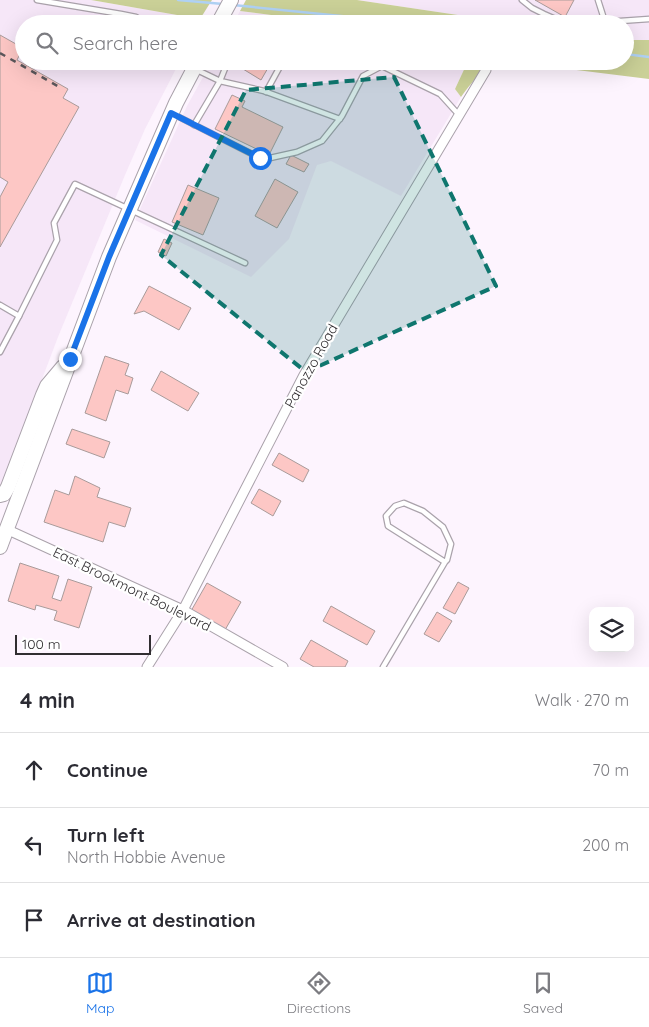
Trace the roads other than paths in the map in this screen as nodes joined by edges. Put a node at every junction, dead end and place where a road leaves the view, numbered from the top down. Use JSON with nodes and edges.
{"nodes":[{"id":1,"x":37,"y":0,"type":"edge"},
{"id":2,"x":231,"y":0,"type":"edge"},
{"id":3,"x":522,"y":0,"type":"edge"},
{"id":4,"x":598,"y":0,"type":"edge"},
{"id":5,"x":126,"y":15,"type":"edge"},
{"id":6,"x":223,"y":15,"type":"edge"},
{"id":7,"x":547,"y":15,"type":"edge"},
{"id":8,"x":603,"y":15,"type":"edge"},
{"id":9,"x":649,"y":19,"type":"edge"},
{"id":10,"x":634,"y":20,"type":"edge"},
{"id":11,"x":193,"y":70,"type":"edge"},
{"id":12,"x":204,"y":70,"type":"edge"},
{"id":13,"x":224,"y":70,"type":"edge"},
{"id":14,"x":278,"y":70,"type":"edge"},
{"id":15,"x":374,"y":70,"type":"edge"},
{"id":16,"x":390,"y":70,"type":"edge"},
{"id":17,"x":486,"y":70,"type":"dead end"},
{"id":18,"x":220,"y":81,"type":"junction"},
{"id":19,"x":266,"y":92,"type":"junction"},
{"id":20,"x":171,"y":113,"type":"junction"},
{"id":21,"x":459,"y":115,"type":"junction"},
{"id":22,"x":340,"y":119,"type":"junction"},
{"id":23,"x":194,"y":125,"type":"junction"},
{"id":24,"x":130,"y":208,"type":"junction"},
{"id":25,"x":245,"y":263,"type":"dead end"},
{"id":26,"x":0,"y":305,"type":"edge"},
{"id":27,"x":19,"y":316,"type":"junction"},
{"id":28,"x":0,"y":352,"type":"edge"},
{"id":29,"x":70,"y":359,"type":"junction"},
{"id":30,"x":0,"y":496,"type":"edge"},
{"id":31,"x":6,"y":529,"type":"junction"},
{"id":32,"x":0,"y":547,"type":"edge"},
{"id":33,"x":445,"y":562,"type":"junction"},
{"id":34,"x":183,"y":610,"type":"junction"},
{"id":35,"x":147,"y":667,"type":"edge"},
{"id":36,"x":283,"y":667,"type":"edge"},
{"id":37,"x":383,"y":667,"type":"edge"}],
"edges":[{"from":1,"to":5,"type":"lane"},
{"from":2,"to":6,"type":"main road"},
{"from":3,"to":7,"type":"lane"},
{"from":4,"to":8,"type":"lane"},
{"from":9,"to":10,"type":"lane"},
{"from":11,"to":20,"type":"main road"},
{"from":12,"to":18,"type":"lane"},
{"from":13,"to":18,"type":"lane"},
{"from":14,"to":19,"type":"lane"},
{"from":15,"to":22,"type":"lane"},
{"from":16,"to":21,"type":"lane"},
{"from":17,"to":21,"type":"street","name":"Panozzo Road"},
{"from":18,"to":19,"type":"lane"},
{"from":18,"to":23,"type":"lane"},
{"from":19,"to":22,"type":"lane"},
{"from":20,"to":23,"type":"lane"},
{"from":20,"to":24,"type":"main road"},
{"from":21,"to":34,"type":"street","name":"Panozzo Road"},
{"from":22,"to":23,"type":"lane"},
{"from":24,"to":25,"type":"lane"},
{"from":24,"to":27,"type":"lane"},
{"from":24,"to":29,"type":"main road"},
{"from":26,"to":27,"type":"lane"},
{"from":27,"to":28,"type":"lane"},
{"from":29,"to":30,"type":"main road"},
{"from":29,"to":31,"type":"main road"},
{"from":31,"to":32,"type":"main road"},
{"from":31,"to":34,"type":"street","name":"East Brookmont Boulevard"},
{"from":33,"to":33,"type":"lane"},
{"from":33,"to":37,"type":"lane"},
{"from":34,"to":35,"type":"street","name":"Panozzo Road"},
{"from":34,"to":36,"type":"street","name":"East Brookmont Boulevard"}]}
